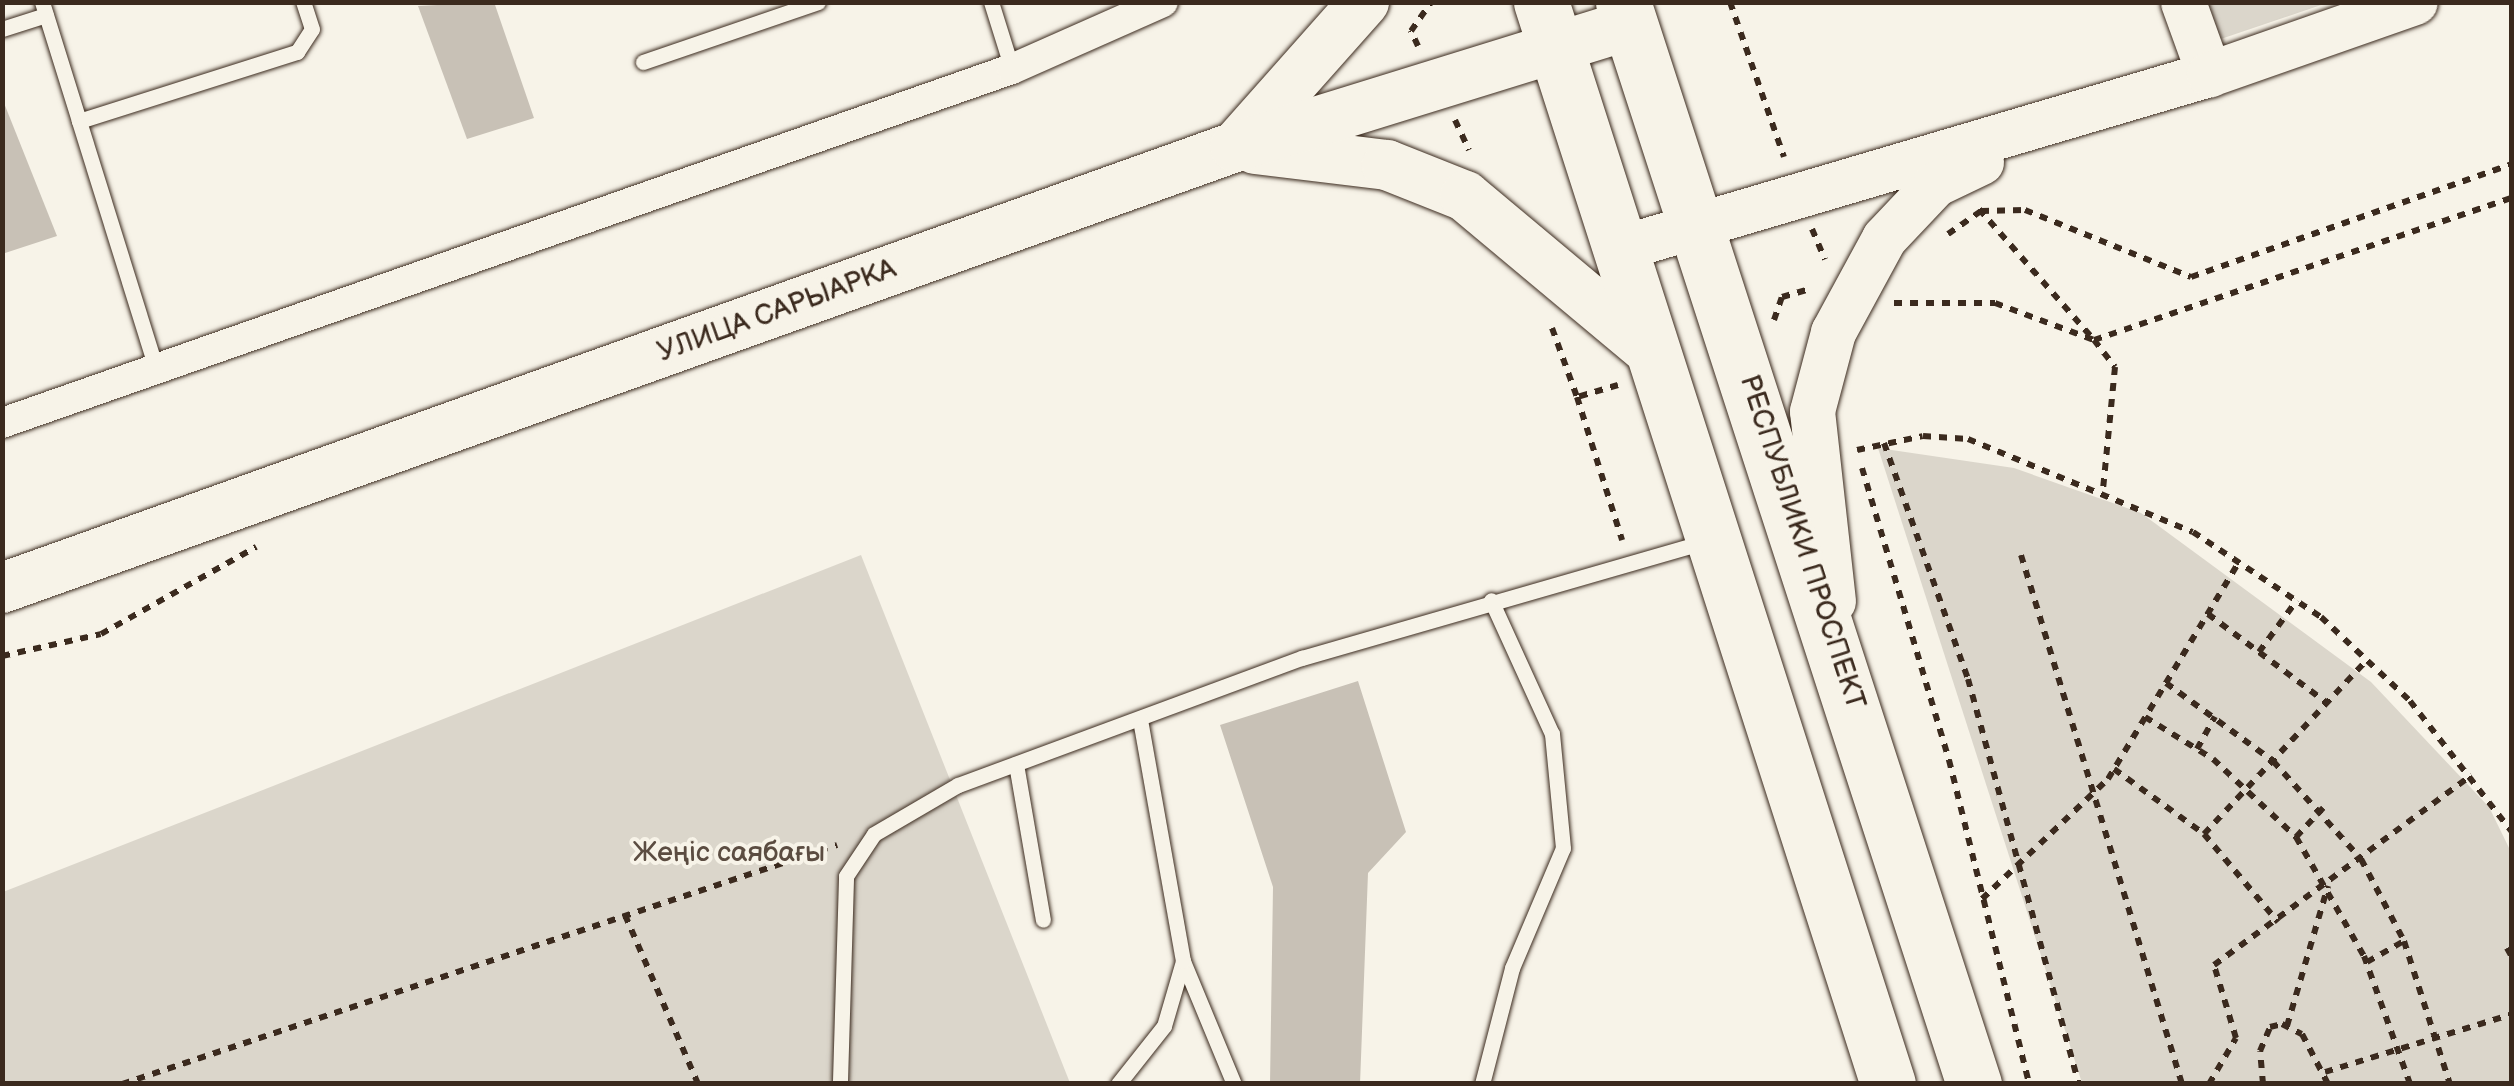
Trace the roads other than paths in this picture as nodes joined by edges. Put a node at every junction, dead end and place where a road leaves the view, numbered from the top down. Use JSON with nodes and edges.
{"nodes":[{"id":1,"x":303,"y":2,"type":"edge"},
{"id":2,"x":818,"y":2,"type":"edge"},
{"id":3,"x":991,"y":2,"type":"edge"},
{"id":4,"x":1163,"y":2,"type":"edge"},
{"id":5,"x":1364,"y":2,"type":"edge"},
{"id":6,"x":2183,"y":2,"type":"edge"},
{"id":7,"x":2415,"y":2,"type":"edge"},
{"id":8,"x":44,"y":9,"type":"edge"},
{"id":9,"x":1626,"y":14,"type":"edge"},
{"id":10,"x":1548,"y":24,"type":"edge"},
{"id":11,"x":2,"y":29,"type":"edge"},
{"id":12,"x":643,"y":62,"type":"dead end"},
{"id":13,"x":1012,"y":70,"type":"junction"},
{"id":14,"x":2209,"y":74,"type":"junction"},
{"id":15,"x":2152,"y":91,"type":"junction"},
{"id":16,"x":79,"y":121,"type":"junction"},
{"id":17,"x":1235,"y":147,"type":"junction"},
{"id":18,"x":1700,"y":224,"type":"junction"},
{"id":19,"x":1620,"y":248,"type":"junction"},
{"id":20,"x":1654,"y":354,"type":"junction"},
{"id":21,"x":155,"y":366,"type":"junction"},
{"id":22,"x":2,"y":422,"type":"edge"},
{"id":23,"x":1714,"y":540,"type":"junction"},
{"id":24,"x":2,"y":588,"type":"edge"},
{"id":25,"x":1491,"y":600,"type":"junction"},
{"id":26,"x":1840,"y":663,"type":"junction"},
{"id":27,"x":1140,"y":719,"type":"junction"},
{"id":28,"x":1016,"y":764,"type":"junction"},
{"id":29,"x":1043,"y":920,"type":"dead end"},
{"id":30,"x":1183,"y":961,"type":"junction"},
{"id":31,"x":840,"y":1081,"type":"edge"},
{"id":32,"x":1118,"y":1084,"type":"edge"},
{"id":33,"x":1234,"y":1084,"type":"edge"},
{"id":34,"x":1482,"y":1084,"type":"edge"},
{"id":35,"x":1888,"y":1084,"type":"edge"},
{"id":36,"x":1974,"y":1084,"type":"edge"}],
"edges":[{"from":1,"to":16,"type":"lane"},
{"from":2,"to":12,"type":"lane"},
{"from":3,"to":13,"type":"lane"},
{"from":4,"to":13,"type":"street"},
{"from":5,"to":17,"type":"main road"},
{"from":6,"to":14,"type":"main road"},
{"from":7,"to":14,"type":"main road"},
{"from":8,"to":11,"type":"lane"},
{"from":8,"to":16,"type":"lane"},
{"from":9,"to":10,"type":"main road","name":"УЛИЦА САРЫАРКА"},
{"from":9,"to":18,"type":"highway","name":"РЕСПУБЛИКИ ПРОСПЕКТ"},
{"from":10,"to":17,"type":"main road","name":"УЛИЦА САРЫАРКА"},
{"from":10,"to":19,"type":"highway"},
{"from":13,"to":21,"type":"street"},
{"from":14,"to":15,"type":"main road"},
{"from":15,"to":18,"type":"main road"},
{"from":15,"to":26,"type":"main road"},
{"from":16,"to":21,"type":"lane"},
{"from":17,"to":20,"type":"main road"},
{"from":17,"to":24,"type":"main road","name":"УЛИЦА САРЫАРКА"},
{"from":18,"to":19,"type":"main road"},
{"from":18,"to":26,"type":"highway","name":"РЕСПУБЛИКИ ПРОСПЕКТ"},
{"from":19,"to":20,"type":"highway"},
{"from":20,"to":23,"type":"highway"},
{"from":21,"to":22,"type":"street"},
{"from":23,"to":25,"type":"lane"},
{"from":23,"to":35,"type":"highway"},
{"from":25,"to":27,"type":"lane"},
{"from":25,"to":34,"type":"lane"},
{"from":26,"to":36,"type":"highway","name":"РЕСПУБЛИКИ ПРОСПЕКТ"},
{"from":27,"to":28,"type":"lane"},
{"from":27,"to":30,"type":"lane"},
{"from":28,"to":29,"type":"lane"},
{"from":28,"to":31,"type":"lane"},
{"from":30,"to":32,"type":"lane"},
{"from":30,"to":33,"type":"lane"}]}
